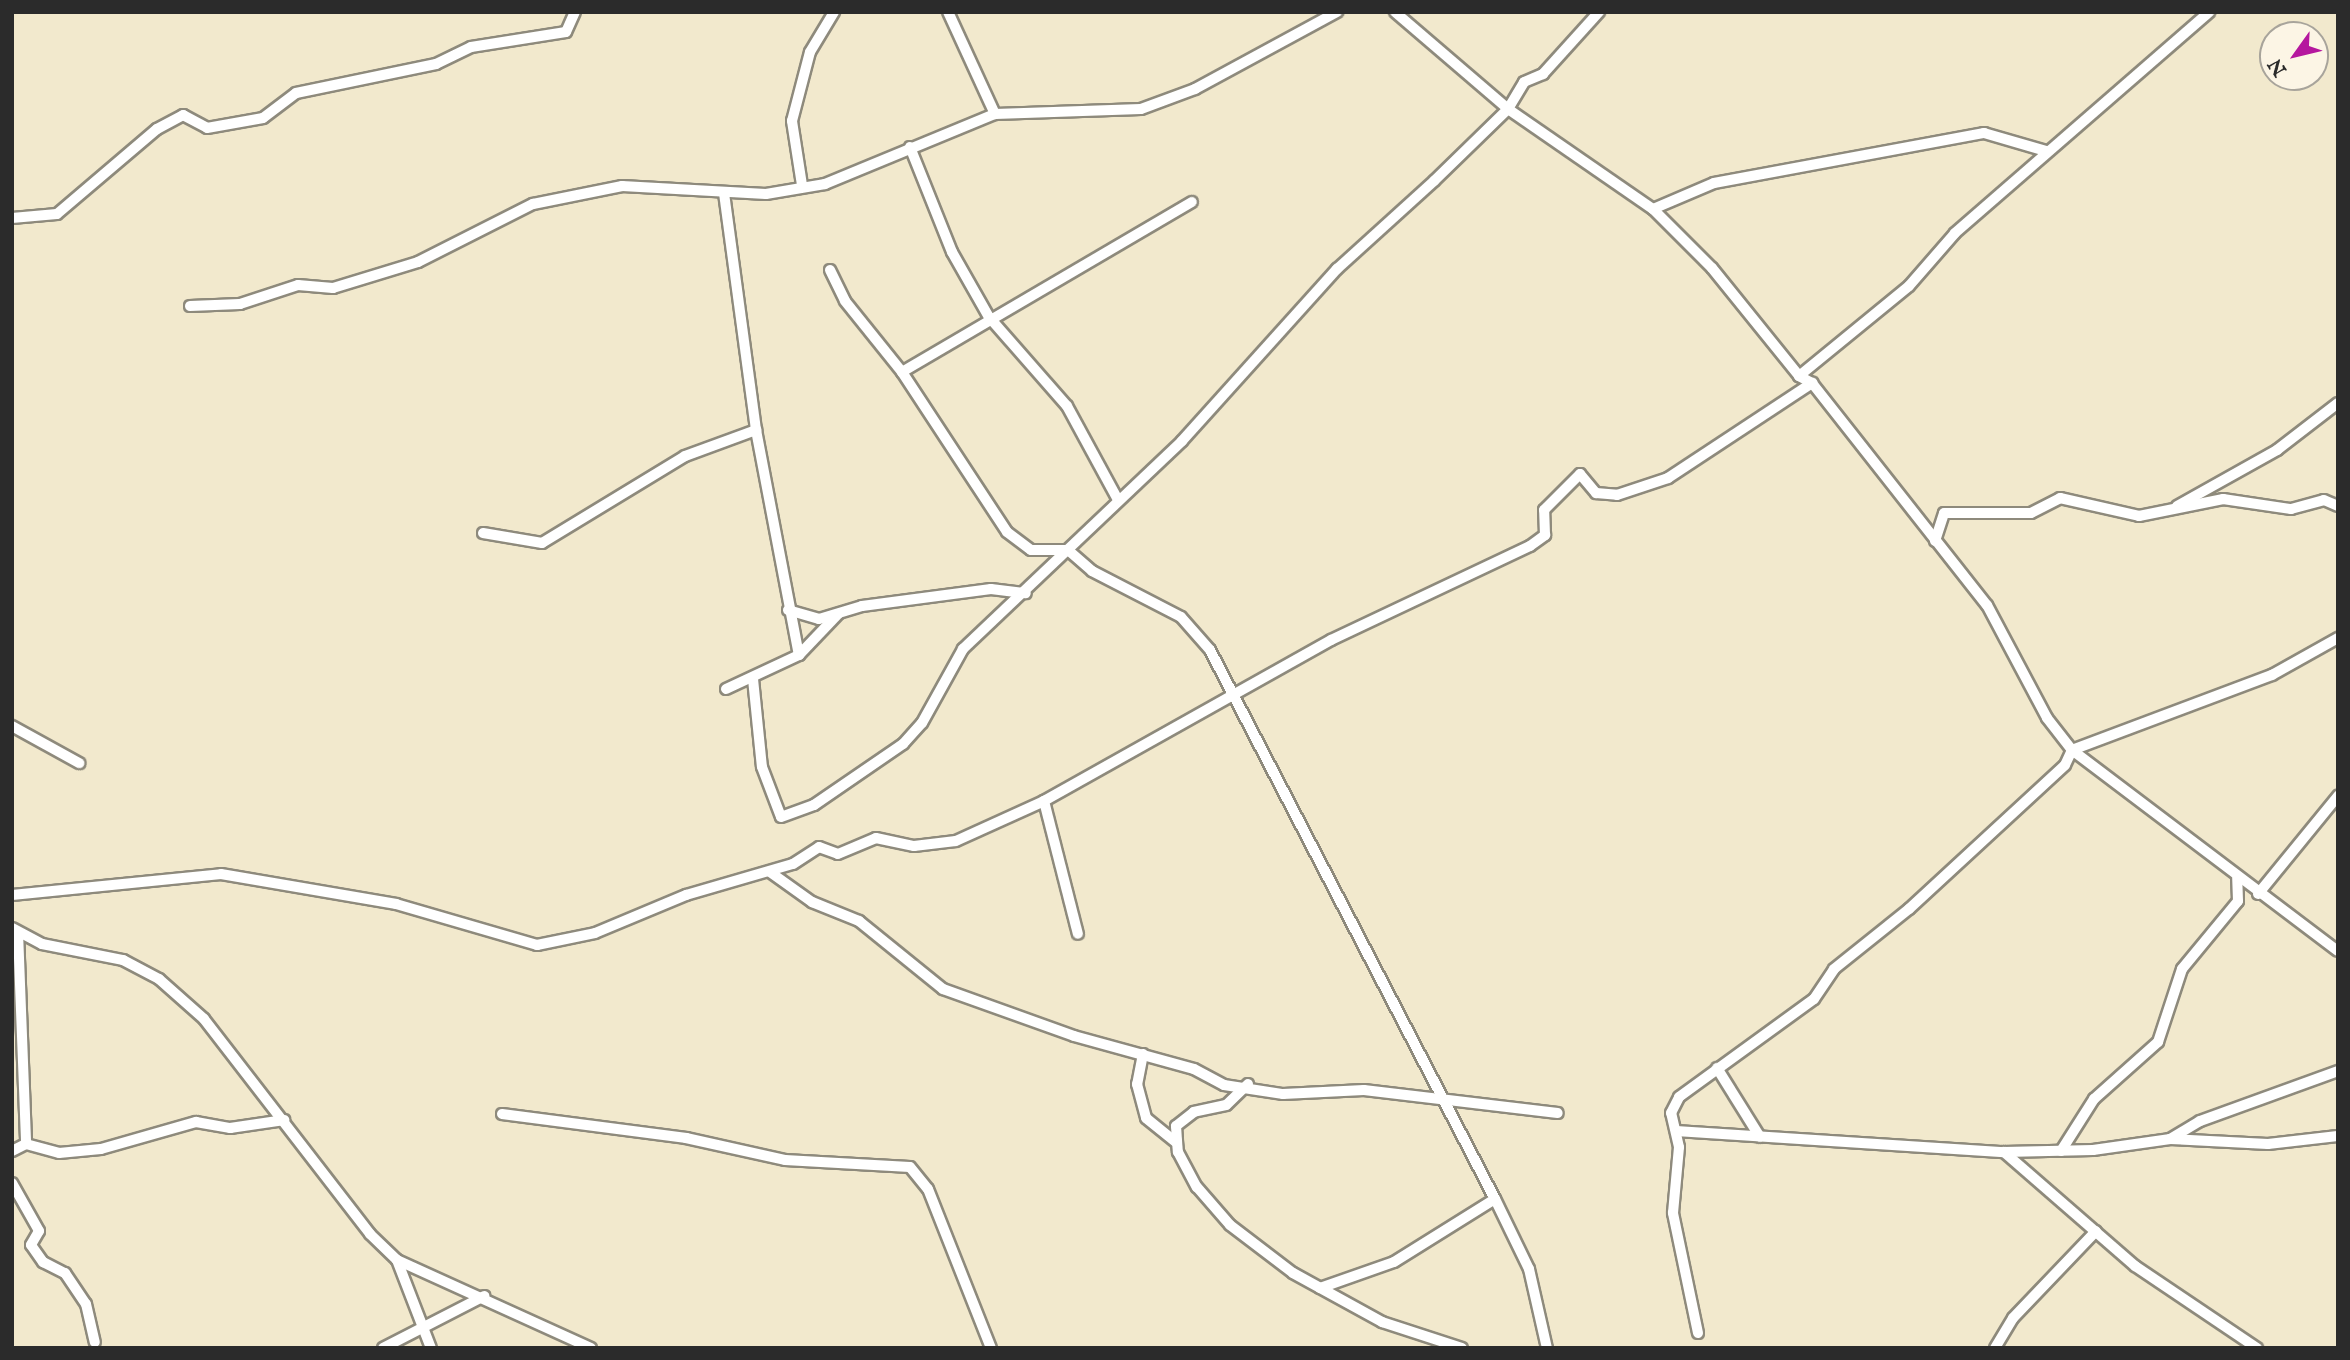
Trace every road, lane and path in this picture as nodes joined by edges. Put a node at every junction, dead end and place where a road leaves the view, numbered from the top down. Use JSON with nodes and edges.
{"nodes":[{"id":1,"x":575,"y":12,"type":"edge"},
{"id":2,"x":834,"y":12,"type":"edge"},
{"id":3,"x":948,"y":12,"type":"edge"},
{"id":4,"x":1337,"y":12,"type":"edge"},
{"id":5,"x":1395,"y":12,"type":"edge"},
{"id":6,"x":1599,"y":12,"type":"edge"},
{"id":7,"x":2209,"y":12,"type":"edge"},
{"id":8,"x":1508,"y":109,"type":"junction"},
{"id":9,"x":995,"y":114,"type":"junction"},
{"id":10,"x":910,"y":147,"type":"junction"},
{"id":11,"x":2046,"y":151,"type":"junction"},
{"id":12,"x":802,"y":185,"type":"junction"},
{"id":13,"x":724,"y":193,"type":"junction"},
{"id":14,"x":1192,"y":202,"type":"dead end"},
{"id":15,"x":1653,"y":209,"type":"junction"},
{"id":16,"x":12,"y":218,"type":"edge"},
{"id":17,"x":830,"y":270,"type":"dead end"},
{"id":18,"x":190,"y":306,"type":"dead end"},
{"id":19,"x":989,"y":317,"type":"junction"},
{"id":20,"x":902,"y":372,"type":"junction"},
{"id":21,"x":1800,"y":376,"type":"junction"},
{"id":22,"x":1812,"y":383,"type":"junction"},
{"id":23,"x":2338,"y":403,"type":"edge"},
{"id":24,"x":756,"y":430,"type":"junction"},
{"id":25,"x":1118,"y":500,"type":"junction"},
{"id":26,"x":2338,"y":506,"type":"edge"},
{"id":27,"x":2165,"y":513,"type":"junction"},
{"id":28,"x":483,"y":533,"type":"dead end"},
{"id":29,"x":1935,"y":541,"type":"junction"},
{"id":30,"x":1068,"y":550,"type":"junction"},
{"id":31,"x":1026,"y":593,"type":"junction"},
{"id":32,"x":788,"y":610,"type":"junction"},
{"id":33,"x":841,"y":611,"type":"junction"},
{"id":34,"x":2338,"y":638,"type":"edge"},
{"id":35,"x":799,"y":655,"type":"junction"},
{"id":36,"x":753,"y":680,"type":"junction"},
{"id":37,"x":726,"y":689,"type":"dead end"},
{"id":38,"x":1237,"y":697,"type":"junction"},
{"id":39,"x":12,"y":726,"type":"edge"},
{"id":40,"x":2072,"y":750,"type":"junction"},
{"id":41,"x":79,"y":764,"type":"dead end"},
{"id":42,"x":2338,"y":796,"type":"edge"},
{"id":43,"x":1044,"y":801,"type":"junction"},
{"id":44,"x":770,"y":872,"type":"junction"},
{"id":45,"x":2237,"y":878,"type":"junction"},
{"id":46,"x":2258,"y":894,"type":"junction"},
{"id":47,"x":12,"y":895,"type":"edge"},
{"id":48,"x":15,"y":930,"type":"edge"},
{"id":49,"x":1078,"y":934,"type":"dead end"},
{"id":50,"x":2338,"y":951,"type":"edge"},
{"id":51,"x":1143,"y":1054,"type":"junction"},
{"id":52,"x":1717,"y":1068,"type":"junction"},
{"id":53,"x":2338,"y":1071,"type":"edge"},
{"id":54,"x":1248,"y":1084,"type":"junction"},
{"id":55,"x":1447,"y":1102,"type":"junction"},
{"id":56,"x":1559,"y":1113,"type":"dead end"},
{"id":57,"x":502,"y":1114,"type":"dead end"},
{"id":58,"x":284,"y":1120,"type":"junction"},
{"id":59,"x":1676,"y":1132,"type":"junction"},
{"id":60,"x":2338,"y":1136,"type":"edge"},
{"id":61,"x":1760,"y":1137,"type":"junction"},
{"id":62,"x":2170,"y":1139,"type":"junction"},
{"id":63,"x":1176,"y":1142,"type":"junction"},
{"id":64,"x":26,"y":1144,"type":"junction"},
{"id":65,"x":12,"y":1151,"type":"edge"},
{"id":66,"x":2061,"y":1151,"type":"junction"},
{"id":67,"x":2004,"y":1152,"type":"junction"},
{"id":68,"x":12,"y":1183,"type":"edge"},
{"id":69,"x":1495,"y":1199,"type":"junction"},
{"id":70,"x":2096,"y":1231,"type":"junction"},
{"id":71,"x":397,"y":1259,"type":"junction"},
{"id":72,"x":1320,"y":1288,"type":"junction"},
{"id":73,"x":484,"y":1296,"type":"junction"},
{"id":74,"x":420,"y":1329,"type":"junction"},
{"id":75,"x":1698,"y":1334,"type":"dead end"},
{"id":76,"x":94,"y":1342,"type":"dead end"},
{"id":77,"x":383,"y":1348,"type":"edge"},
{"id":78,"x":431,"y":1348,"type":"edge"},
{"id":79,"x":591,"y":1348,"type":"edge"},
{"id":80,"x":991,"y":1348,"type":"edge"},
{"id":81,"x":1462,"y":1348,"type":"edge"},
{"id":82,"x":1547,"y":1348,"type":"edge"},
{"id":83,"x":1995,"y":1348,"type":"edge"},
{"id":84,"x":2257,"y":1348,"type":"edge"}],
"edges":[{"from":1,"to":16,"type":"street"},
{"from":2,"to":12,"type":"street"},
{"from":3,"to":9,"type":"street"},
{"from":4,"to":9,"type":"street"},
{"from":5,"to":8,"type":"street"},
{"from":6,"to":8,"type":"street"},
{"from":7,"to":11,"type":"street"},
{"from":8,"to":15,"type":"street"},
{"from":8,"to":25,"type":"street"},
{"from":9,"to":10,"type":"street"},
{"from":10,"to":12,"type":"street"},
{"from":10,"to":19,"type":"street"},
{"from":11,"to":15,"type":"street"},
{"from":11,"to":21,"type":"street"},
{"from":12,"to":13,"type":"street"},
{"from":13,"to":18,"type":"street"},
{"from":13,"to":24,"type":"street"},
{"from":14,"to":19,"type":"street"},
{"from":15,"to":21,"type":"street"},
{"from":17,"to":20,"type":"street"},
{"from":19,"to":20,"type":"street"},
{"from":19,"to":25,"type":"street"},
{"from":20,"to":30,"type":"street"},
{"from":21,"to":22,"type":"street"},
{"from":22,"to":29,"type":"street"},
{"from":22,"to":38,"type":"street"},
{"from":23,"to":27,"type":"street"},
{"from":24,"to":28,"type":"street"},
{"from":24,"to":32,"type":"street"},
{"from":25,"to":30,"type":"street"},
{"from":26,"to":27,"type":"street"},
{"from":27,"to":29,"type":"street"},
{"from":29,"to":40,"type":"street"},
{"from":30,"to":31,"type":"street"},
{"from":30,"to":38,"type":"street"},
{"from":31,"to":33,"type":"street"},
{"from":31,"to":36,"type":"street"},
{"from":32,"to":33,"type":"street"},
{"from":32,"to":35,"type":"street"},
{"from":33,"to":35,"type":"street"},
{"from":34,"to":40,"type":"street"},
{"from":35,"to":36,"type":"street"},
{"from":36,"to":37,"type":"street"},
{"from":38,"to":43,"type":"street"},
{"from":38,"to":55,"type":"street"},
{"from":39,"to":41,"type":"street"},
{"from":40,"to":45,"type":"street"},
{"from":40,"to":52,"type":"street"},
{"from":42,"to":46,"type":"street"},
{"from":43,"to":44,"type":"street"},
{"from":43,"to":49,"type":"street"},
{"from":44,"to":47,"type":"street"},
{"from":44,"to":51,"type":"street"},
{"from":45,"to":46,"type":"street"},
{"from":45,"to":66,"type":"street"},
{"from":46,"to":50,"type":"street"},
{"from":48,"to":58,"type":"street"},
{"from":48,"to":64,"type":"street"},
{"from":51,"to":54,"type":"street"},
{"from":51,"to":63,"type":"street"},
{"from":52,"to":59,"type":"street"},
{"from":52,"to":61,"type":"street"},
{"from":53,"to":62,"type":"street"},
{"from":54,"to":55,"type":"street"},
{"from":54,"to":63,"type":"street"},
{"from":55,"to":56,"type":"street"},
{"from":55,"to":69,"type":"street"},
{"from":57,"to":80,"type":"street"},
{"from":58,"to":64,"type":"street"},
{"from":58,"to":71,"type":"street"},
{"from":59,"to":61,"type":"street"},
{"from":59,"to":75,"type":"street"},
{"from":60,"to":62,"type":"street"},
{"from":61,"to":67,"type":"street"},
{"from":62,"to":66,"type":"street"},
{"from":63,"to":72,"type":"street"},
{"from":64,"to":65,"type":"street"},
{"from":66,"to":67,"type":"street"},
{"from":67,"to":70,"type":"street"},
{"from":68,"to":76,"type":"street"},
{"from":69,"to":72,"type":"street"},
{"from":69,"to":82,"type":"street"},
{"from":70,"to":83,"type":"street"},
{"from":70,"to":84,"type":"street"},
{"from":71,"to":73,"type":"street"},
{"from":71,"to":74,"type":"street"},
{"from":72,"to":81,"type":"street"},
{"from":73,"to":74,"type":"street"},
{"from":73,"to":79,"type":"street"},
{"from":74,"to":77,"type":"street"},
{"from":74,"to":78,"type":"street"}]}
